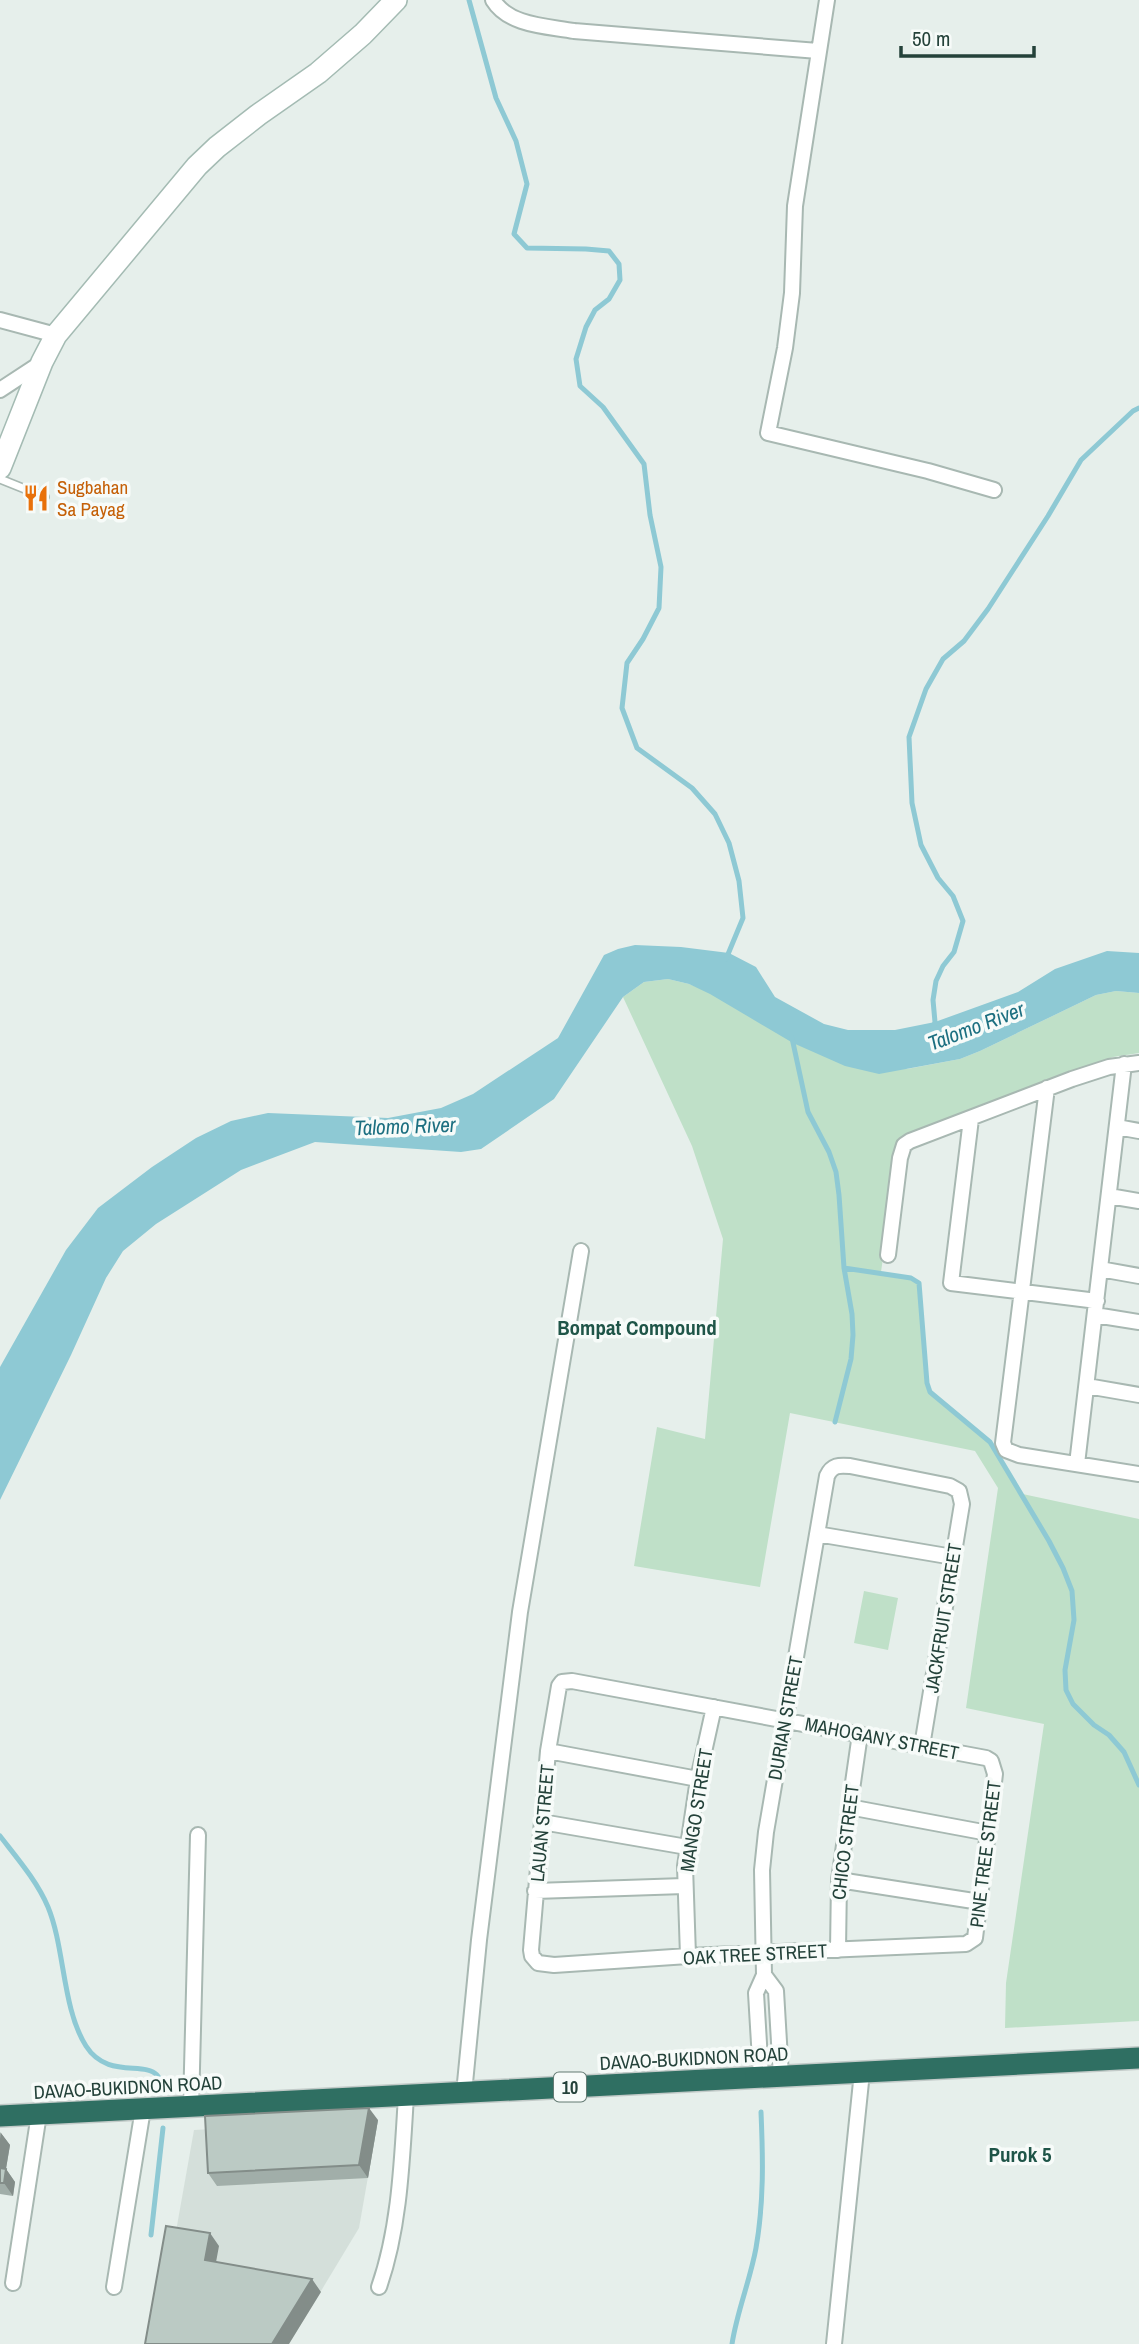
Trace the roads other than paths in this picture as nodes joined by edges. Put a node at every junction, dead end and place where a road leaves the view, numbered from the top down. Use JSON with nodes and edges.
{"nodes":[{"id":1,"x":396,"y":0,"type":"edge"},
{"id":2,"x":493,"y":0,"type":"edge"},
{"id":3,"x":827,"y":0,"type":"edge"},
{"id":4,"x":818,"y":51,"type":"junction"},
{"id":5,"x":0,"y":320,"type":"edge"},
{"id":6,"x":56,"y":335,"type":"junction"},
{"id":7,"x":42,"y":362,"type":"junction"},
{"id":8,"x":0,"y":390,"type":"edge"},
{"id":9,"x":0,"y":468,"type":"edge"},
{"id":10,"x":0,"y":479,"type":"edge"},
{"id":11,"x":994,"y":490,"type":"dead end"},
{"id":12,"x":45,"y":497,"type":"dead end"},
{"id":13,"x":1132,"y":1063,"type":"edge"},
{"id":14,"x":1047,"y":1088,"type":"junction"},
{"id":15,"x":971,"y":1119,"type":"junction"},
{"id":16,"x":1117,"y":1127,"type":"junction"},
{"id":17,"x":1139,"y":1131,"type":"edge"},
{"id":18,"x":1109,"y":1196,"type":"junction"},
{"id":19,"x":1139,"y":1201,"type":"edge"},
{"id":20,"x":581,"y":1251,"type":"dead end"},
{"id":21,"x":888,"y":1255,"type":"dead end"},
{"id":22,"x":1100,"y":1269,"type":"junction"},
{"id":23,"x":1139,"y":1276,"type":"edge"},
{"id":24,"x":1021,"y":1292,"type":"junction"},
{"id":25,"x":1096,"y":1308,"type":"junction"},
{"id":26,"x":1139,"y":1322,"type":"edge"},
{"id":27,"x":1087,"y":1386,"type":"junction"},
{"id":28,"x":1139,"y":1395,"type":"edge"},
{"id":29,"x":1077,"y":1464,"type":"junction"},
{"id":30,"x":1139,"y":1475,"type":"edge"},
{"id":31,"x":959,"y":1491,"type":"joint"},
{"id":32,"x":817,"y":1534,"type":"junction"},
{"id":33,"x":953,"y":1557,"type":"junction"},
{"id":34,"x":562,"y":1682,"type":"joint"},
{"id":35,"x":714,"y":1707,"type":"junction"},
{"id":36,"x":783,"y":1720,"type":"junction"},
{"id":37,"x":860,"y":1734,"type":"junction"},
{"id":38,"x":922,"y":1746,"type":"junction"},
{"id":39,"x":548,"y":1751,"type":"junction"},
{"id":40,"x":993,"y":1765,"type":"joint"},
{"id":41,"x":698,"y":1779,"type":"junction"},
{"id":42,"x":849,"y":1807,"type":"junction"},
{"id":43,"x":542,"y":1822,"type":"junction"},
{"id":44,"x":988,"y":1833,"type":"junction"},
{"id":45,"x":198,"y":1835,"type":"dead end"},
{"id":46,"x":687,"y":1847,"type":"junction"},
{"id":47,"x":839,"y":1880,"type":"junction"},
{"id":48,"x":684,"y":1886,"type":"junction"},
{"id":49,"x":535,"y":1891,"type":"junction"},
{"id":50,"x":980,"y":1902,"type":"junction"},
{"id":51,"x":972,"y":1942,"type":"joint"},
{"id":52,"x":838,"y":1950,"type":"junction"},
{"id":53,"x":763,"y":1953,"type":"junction"},
{"id":54,"x":688,"y":1956,"type":"junction"},
{"id":55,"x":538,"y":1964,"type":"joint"},
{"id":56,"x":1139,"y":2057,"type":"edge"},
{"id":57,"x":862,"y":2072,"type":"junction"},
{"id":58,"x":771,"y":2077,"type":"junction"},
{"id":59,"x":464,"y":2093,"type":"junction"},
{"id":60,"x":406,"y":2096,"type":"junction"},
{"id":61,"x":191,"y":2107,"type":"junction"},
{"id":62,"x":143,"y":2109,"type":"junction"},
{"id":63,"x":39,"y":2114,"type":"junction"},
{"id":64,"x":0,"y":2116,"type":"edge"},
{"id":65,"x":13,"y":2283,"type":"dead end"},
{"id":66,"x":114,"y":2287,"type":"dead end"},
{"id":67,"x":379,"y":2287,"type":"dead end"},
{"id":68,"x":834,"y":2344,"type":"edge"}],
"edges":[{"from":1,"to":6,"type":"street"},
{"from":2,"to":4,"type":"street"},
{"from":3,"to":4,"type":"street"},
{"from":4,"to":11,"type":"street"},
{"from":5,"to":6,"type":"street"},
{"from":6,"to":7,"type":"street"},
{"from":7,"to":8,"type":"street"},
{"from":7,"to":9,"type":"street"},
{"from":10,"to":12,"type":"lane"},
{"from":13,"to":14,"type":"street"},
{"from":13,"to":16,"type":"street"},
{"from":14,"to":15,"type":"street"},
{"from":14,"to":24,"type":"street"},
{"from":15,"to":21,"type":"street"},
{"from":15,"to":24,"type":"street"},
{"from":16,"to":17,"type":"street"},
{"from":16,"to":18,"type":"street"},
{"from":18,"to":19,"type":"street"},
{"from":18,"to":22,"type":"street"},
{"from":20,"to":59,"type":"street"},
{"from":22,"to":23,"type":"street"},
{"from":22,"to":25,"type":"street"},
{"from":24,"to":25,"type":"street"},
{"from":24,"to":29,"type":"street"},
{"from":25,"to":26,"type":"street"},
{"from":25,"to":27,"type":"street"},
{"from":27,"to":28,"type":"street"},
{"from":27,"to":29,"type":"street"},
{"from":29,"to":30,"type":"street"},
{"from":31,"to":32,"type":"street","name":"DURIAN STREET"},
{"from":31,"to":33,"type":"street","name":"JACKFRUIT STREET"},
{"from":32,"to":33,"type":"street"},
{"from":32,"to":36,"type":"street","name":"DURIAN STREET"},
{"from":33,"to":38,"type":"street","name":"JACKFRUIT STREET"},
{"from":34,"to":35,"type":"street","name":"MAHOGANY STREET"},
{"from":34,"to":39,"type":"street","name":"LAUAN STREET"},
{"from":35,"to":36,"type":"street","name":"MAHOGANY STREET"},
{"from":35,"to":41,"type":"street","name":"MANGO STREET"},
{"from":36,"to":37,"type":"street","name":"MAHOGANY STREET"},
{"from":36,"to":53,"type":"street","name":"DURIAN STREET"},
{"from":37,"to":38,"type":"street","name":"MAHOGANY STREET"},
{"from":37,"to":42,"type":"street","name":"CHICO STREET"},
{"from":38,"to":40,"type":"street","name":"MAHOGANY STREET"},
{"from":39,"to":41,"type":"street"},
{"from":39,"to":43,"type":"street","name":"LAUAN STREET"},
{"from":40,"to":44,"type":"street","name":"PINE TREE STREET"},
{"from":41,"to":46,"type":"street","name":"MANGO STREET"},
{"from":42,"to":44,"type":"street"},
{"from":42,"to":47,"type":"street","name":"CHICO STREET"},
{"from":43,"to":46,"type":"street"},
{"from":43,"to":49,"type":"street","name":"LAUAN STREET"},
{"from":44,"to":50,"type":"street","name":"PINE TREE STREET"},
{"from":45,"to":61,"type":"street"},
{"from":46,"to":48,"type":"street","name":"MANGO STREET"},
{"from":47,"to":50,"type":"street"},
{"from":47,"to":52,"type":"street","name":"CHICO STREET"},
{"from":48,"to":49,"type":"street"},
{"from":48,"to":54,"type":"street","name":"MANGO STREET"},
{"from":49,"to":55,"type":"street","name":"LAUAN STREET"},
{"from":50,"to":51,"type":"street","name":"PINE TREE STREET"},
{"from":51,"to":52,"type":"street","name":"OAK TREE STREET"},
{"from":52,"to":53,"type":"street","name":"OAK TREE STREET"},
{"from":53,"to":54,"type":"street","name":"OAK TREE STREET"},
{"from":53,"to":58,"type":"street","name":"DURIAN STREET"},
{"from":54,"to":55,"type":"street","name":"OAK TREE STREET"},
{"from":56,"to":57,"type":"highway","name":"DAVAO-BUKIDNON ROAD","number":"10"},
{"from":57,"to":58,"type":"highway","name":"DAVAO-BUKIDNON ROAD","number":"10"},
{"from":57,"to":68,"type":"street"},
{"from":58,"to":59,"type":"highway","name":"DAVAO-BUKIDNON ROAD","number":"10"},
{"from":59,"to":60,"type":"highway","name":"DAVAO-BUKIDNON ROAD","number":"10"},
{"from":60,"to":61,"type":"highway","name":"DAVAO-BUKIDNON ROAD","number":"10"},
{"from":60,"to":67,"type":"street"},
{"from":61,"to":62,"type":"highway","name":"DAVAO-BUKIDNON ROAD","number":"10"},
{"from":62,"to":63,"type":"highway","name":"DAVAO-BUKIDNON ROAD","number":"10"},
{"from":62,"to":66,"type":"street"},
{"from":63,"to":64,"type":"highway","name":"DAVAO-BUKIDNON ROAD","number":"10"},
{"from":63,"to":65,"type":"street"}]}
